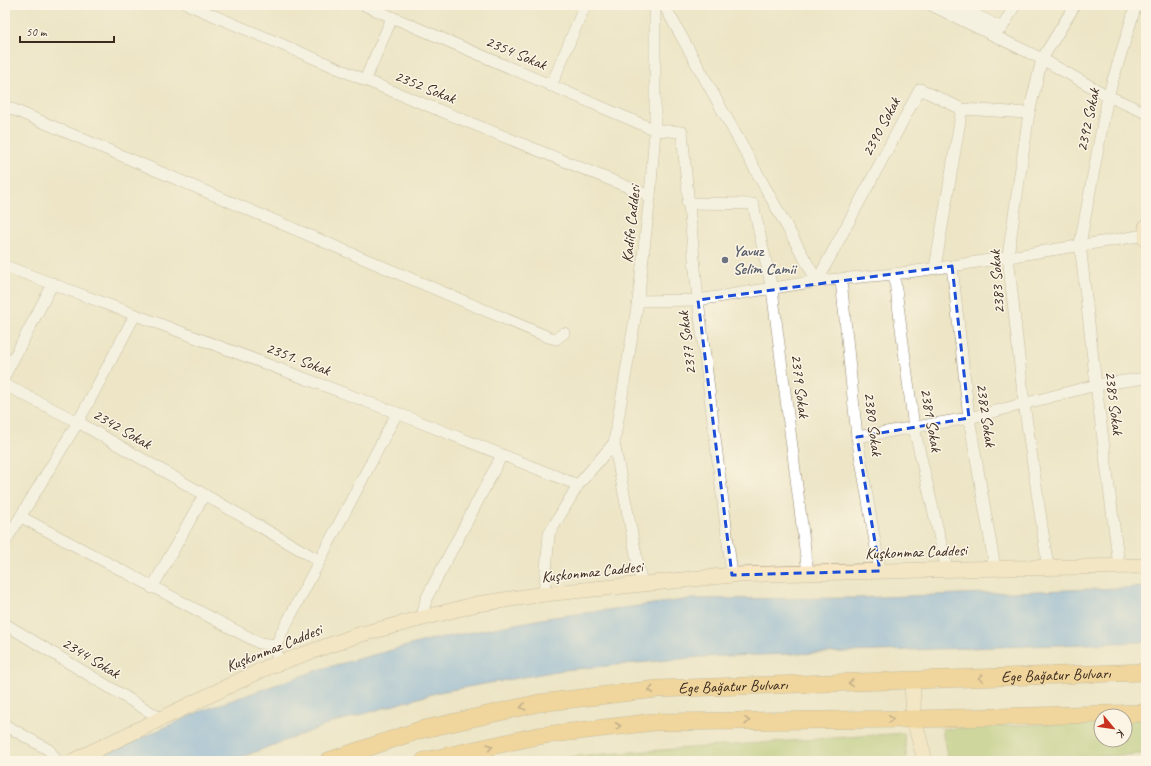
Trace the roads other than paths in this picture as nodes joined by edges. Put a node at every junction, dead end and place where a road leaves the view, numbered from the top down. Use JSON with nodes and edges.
{"nodes":[{"id":1,"x":188,"y":5,"type":"edge"},
{"id":2,"x":364,"y":5,"type":"edge"},
{"id":3,"x":585,"y":5,"type":"edge"},
{"id":4,"x":655,"y":5,"type":"edge"},
{"id":5,"x":664,"y":5,"type":"edge"},
{"id":6,"x":931,"y":5,"type":"edge"},
{"id":7,"x":956,"y":5,"type":"edge"},
{"id":8,"x":1015,"y":5,"type":"edge"},
{"id":9,"x":1075,"y":5,"type":"edge"},
{"id":10,"x":1136,"y":5,"type":"edge"},
{"id":11,"x":392,"y":18,"type":"junction"},
{"id":12,"x":1042,"y":59,"type":"junction"},
{"id":13,"x":365,"y":80,"type":"junction"},
{"id":14,"x":551,"y":86,"type":"junction"},
{"id":15,"x":1108,"y":96,"type":"junction"},
{"id":16,"x":5,"y":106,"type":"edge"},
{"id":17,"x":962,"y":109,"type":"junction"},
{"id":18,"x":1029,"y":113,"type":"junction"},
{"id":19,"x":1146,"y":113,"type":"edge"},
{"id":20,"x":655,"y":130,"type":"junction"},
{"id":21,"x":650,"y":196,"type":"junction"},
{"id":22,"x":687,"y":203,"type":"junction"},
{"id":23,"x":1146,"y":234,"type":"edge"},
{"id":24,"x":1080,"y":244,"type":"junction"},
{"id":25,"x":1008,"y":256,"type":"junction"},
{"id":26,"x":5,"y":266,"type":"edge"},
{"id":27,"x":952,"y":266,"type":"junction"},
{"id":28,"x":935,"y":268,"type":"junction"},
{"id":29,"x":894,"y":274,"type":"junction"},
{"id":30,"x":841,"y":280,"type":"junction"},
{"id":31,"x":817,"y":281,"type":"junction"},
{"id":32,"x":53,"y":283,"type":"junction"},
{"id":33,"x":772,"y":289,"type":"junction"},
{"id":34,"x":698,"y":300,"type":"junction"},
{"id":35,"x":638,"y":301,"type":"junction"},
{"id":36,"x":135,"y":315,"type":"junction"},
{"id":37,"x":564,"y":333,"type":"dead end"},
{"id":38,"x":5,"y":375,"type":"edge"},
{"id":39,"x":1146,"y":378,"type":"edge"},
{"id":40,"x":5,"y":385,"type":"edge"},
{"id":41,"x":1096,"y":385,"type":"junction"},
{"id":42,"x":1024,"y":403,"type":"junction"},
{"id":43,"x":397,"y":413,"type":"junction"},
{"id":44,"x":969,"y":418,"type":"junction"},
{"id":45,"x":78,"y":422,"type":"junction"},
{"id":46,"x":914,"y":428,"type":"junction"},
{"id":47,"x":857,"y":437,"type":"junction"},
{"id":48,"x":614,"y":444,"type":"junction"},
{"id":49,"x":502,"y":455,"type":"junction"},
{"id":50,"x":578,"y":485,"type":"junction"},
{"id":51,"x":204,"y":494,"type":"junction"},
{"id":52,"x":21,"y":517,"type":"junction"},
{"id":53,"x":5,"y":542,"type":"edge"},
{"id":54,"x":320,"y":561,"type":"junction"},
{"id":55,"x":1119,"y":566,"type":"junction"},
{"id":56,"x":1146,"y":566,"type":"edge"},
{"id":57,"x":996,"y":568,"type":"junction"},
{"id":58,"x":1048,"y":568,"type":"junction"},
{"id":59,"x":947,"y":569,"type":"junction"},
{"id":60,"x":880,"y":571,"type":"junction"},
{"id":61,"x":808,"y":573,"type":"junction"},
{"id":62,"x":732,"y":576,"type":"junction"},
{"id":63,"x":642,"y":585,"type":"junction"},
{"id":64,"x":152,"y":588,"type":"junction"},
{"id":65,"x":544,"y":594,"type":"junction"},
{"id":66,"x":422,"y":618,"type":"junction"},
{"id":67,"x":5,"y":624,"type":"edge"},
{"id":68,"x":276,"y":645,"type":"junction"},
{"id":69,"x":278,"y":663,"type":"junction"},
{"id":70,"x":1146,"y":672,"type":"edge"},
{"id":71,"x":912,"y":681,"type":"junction"},
{"id":72,"x":1146,"y":713,"type":"edge"},
{"id":73,"x":160,"y":718,"type":"junction"},
{"id":74,"x":914,"y":719,"type":"junction"},
{"id":75,"x":5,"y":725,"type":"edge"},
{"id":76,"x":58,"y":761,"type":"edge"},
{"id":77,"x":73,"y":761,"type":"edge"},
{"id":78,"x":328,"y":761,"type":"edge"},
{"id":79,"x":424,"y":761,"type":"edge"},
{"id":80,"x":925,"y":761,"type":"edge"}],
"edges":[{"from":1,"to":13,"type":"street","name":"2352 Sokak"},
{"from":2,"to":11,"type":"street","name":"2354 Sokak"},
{"from":3,"to":14,"type":"street"},
{"from":4,"to":20,"type":"street","name":"Kadife Caddesi"},
{"from":5,"to":31,"type":"street"},
{"from":6,"to":12,"type":"street"},
{"from":7,"to":8,"type":"street"},
{"from":9,"to":12,"type":"street","name":"2383 Sokak"},
{"from":10,"to":15,"type":"street","name":"2392 Sokak"},
{"from":11,"to":13,"type":"street"},
{"from":11,"to":14,"type":"street","name":"2354 Sokak"},
{"from":12,"to":15,"type":"street"},
{"from":12,"to":18,"type":"street","name":"2383 Sokak"},
{"from":13,"to":21,"type":"street","name":"2352 Sokak"},
{"from":14,"to":20,"type":"street","name":"2354 Sokak"},
{"from":15,"to":19,"type":"street"},
{"from":15,"to":24,"type":"street","name":"2392 Sokak"},
{"from":16,"to":37,"type":"street"},
{"from":17,"to":18,"type":"street","name":"2390 Sokak"},
{"from":17,"to":28,"type":"street"},
{"from":17,"to":31,"type":"street","name":"2390 Sokak"},
{"from":18,"to":25,"type":"street","name":"2383 Sokak"},
{"from":20,"to":21,"type":"street","name":"Kadife Caddesi"},
{"from":20,"to":22,"type":"street","name":"2377 Sokak"},
{"from":21,"to":35,"type":"street","name":"Kadife Caddesi"},
{"from":22,"to":33,"type":"street","name":"2379 Sokak"},
{"from":22,"to":34,"type":"street","name":"2377 Sokak"},
{"from":23,"to":24,"type":"street"},
{"from":24,"to":25,"type":"street"},
{"from":24,"to":41,"type":"street","name":"2385 Sokak"},
{"from":25,"to":27,"type":"street"},
{"from":25,"to":42,"type":"street","name":"2383 Sokak"},
{"from":26,"to":32,"type":"street","name":"2351. Sokak"},
{"from":27,"to":28,"type":"street"},
{"from":27,"to":44,"type":"street","name":"2382 Sokak"},
{"from":28,"to":29,"type":"street"},
{"from":29,"to":30,"type":"street"},
{"from":29,"to":46,"type":"street","name":"2381 Sokak"},
{"from":30,"to":31,"type":"street"},
{"from":30,"to":47,"type":"street","name":"2380 Sokak"},
{"from":31,"to":33,"type":"street"},
{"from":32,"to":36,"type":"street","name":"2351. Sokak"},
{"from":32,"to":38,"type":"street"},
{"from":33,"to":34,"type":"street"},
{"from":33,"to":61,"type":"street","name":"2379 Sokak"},
{"from":34,"to":35,"type":"street"},
{"from":34,"to":62,"type":"street","name":"2377 Sokak"},
{"from":35,"to":48,"type":"street","name":"Kadife Caddesi"},
{"from":36,"to":43,"type":"street","name":"2351. Sokak"},
{"from":36,"to":45,"type":"street"},
{"from":39,"to":41,"type":"street"},
{"from":40,"to":45,"type":"street"},
{"from":41,"to":42,"type":"street"},
{"from":41,"to":55,"type":"street","name":"2385 Sokak"},
{"from":42,"to":44,"type":"street"},
{"from":42,"to":58,"type":"street","name":"2383 Sokak"},
{"from":43,"to":49,"type":"street","name":"2351. Sokak"},
{"from":43,"to":54,"type":"street"},
{"from":44,"to":46,"type":"street"},
{"from":44,"to":57,"type":"street","name":"2382 Sokak"},
{"from":45,"to":51,"type":"street","name":"2342 Sokak"},
{"from":45,"to":52,"type":"street","name":"2342 Sokak"},
{"from":46,"to":47,"type":"street"},
{"from":46,"to":59,"type":"street","name":"2381 Sokak"},
{"from":47,"to":60,"type":"street","name":"2380 Sokak"},
{"from":48,"to":50,"type":"street"},
{"from":48,"to":63,"type":"street","name":"Kadife Caddesi"},
{"from":49,"to":50,"type":"street","name":"2351. Sokak"},
{"from":49,"to":66,"type":"street"},
{"from":50,"to":65,"type":"street"},
{"from":51,"to":54,"type":"street","name":"2342 Sokak"},
{"from":51,"to":64,"type":"street"},
{"from":52,"to":53,"type":"street","name":"2342 Sokak"},
{"from":52,"to":64,"type":"street"},
{"from":54,"to":68,"type":"street"},
{"from":55,"to":56,"type":"street","name":"Kuşkonmaz Caddesi"},
{"from":55,"to":58,"type":"street","name":"Kuşkonmaz Caddesi"},
{"from":57,"to":58,"type":"street","name":"Kuşkonmaz Caddesi"},
{"from":57,"to":59,"type":"street","name":"Kuşkonmaz Caddesi"},
{"from":59,"to":60,"type":"street","name":"Kuşkonmaz Caddesi"},
{"from":60,"to":61,"type":"street","name":"Kuşkonmaz Caddesi"},
{"from":61,"to":62,"type":"street","name":"Kuşkonmaz Caddesi"},
{"from":62,"to":63,"type":"street","name":"Kuşkonmaz Caddesi"},
{"from":63,"to":65,"type":"street","name":"Kuşkonmaz Caddesi"},
{"from":64,"to":68,"type":"street"},
{"from":65,"to":66,"type":"street","name":"Kuşkonmaz Caddesi"},
{"from":66,"to":69,"type":"street","name":"Kuşkonmaz Caddesi"},
{"from":67,"to":73,"type":"street","name":"2344 Sokak"},
{"from":68,"to":69,"type":"street"},
{"from":69,"to":73,"type":"street","name":"Kuşkonmaz Caddesi"},
{"from":70,"to":71,"type":"main road","name":"Ege Bağatur Bulvarı","one_way":true},
{"from":71,"to":74,"type":"street"},
{"from":71,"to":78,"type":"main road","name":"Ege Bağatur Bulvarı","one_way":true},
{"from":72,"to":74,"type":"main road","name":"Ege Bağatur Bulvarı"},
{"from":73,"to":77,"type":"street","name":"Kuşkonmaz Caddesi"},
{"from":79,"to":74,"type":"main road","name":"Ege Bağatur Bulvarı","one_way":true},
{"from":74,"to":80,"type":"street"},
{"from":75,"to":76,"type":"street"}]}
